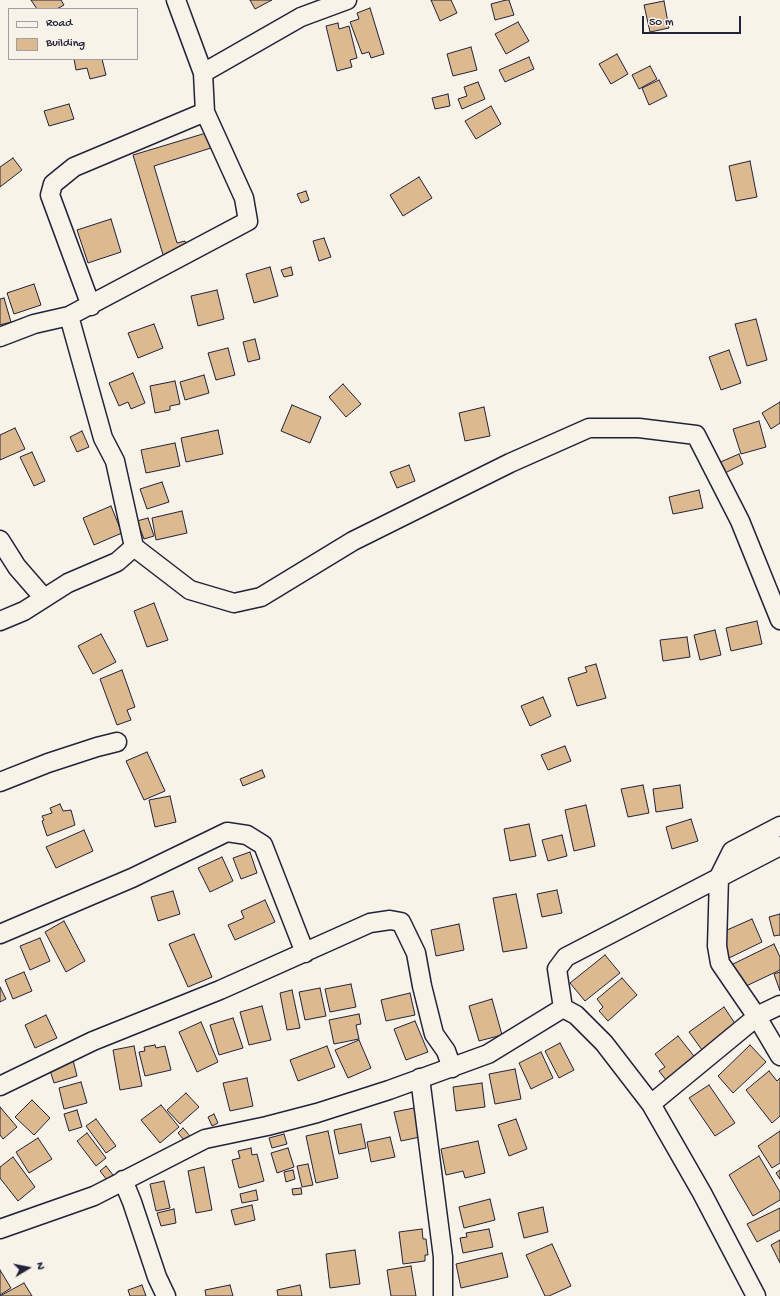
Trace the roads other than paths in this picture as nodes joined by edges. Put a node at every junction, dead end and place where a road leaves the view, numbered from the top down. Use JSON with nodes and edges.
{"nodes":[{"id":1,"x":176,"y":0,"type":"edge"},
{"id":2,"x":347,"y":0,"type":"edge"},
{"id":3,"x":203,"y":73,"type":"junction"},
{"id":4,"x":205,"y":112,"type":"junction"},
{"id":5,"x":91,"y":306,"type":"junction"},
{"id":6,"x":69,"y":316,"type":"junction"},
{"id":7,"x":0,"y":337,"type":"edge"},
{"id":8,"x":0,"y":540,"type":"edge"},
{"id":9,"x":134,"y":547,"type":"junction"},
{"id":10,"x":44,"y":598,"type":"junction"},
{"id":11,"x":780,"y":620,"type":"edge"},
{"id":12,"x":0,"y":621,"type":"edge"},
{"id":13,"x":117,"y":742,"type":"dead end"},
{"id":14,"x":0,"y":782,"type":"edge"},
{"id":15,"x":780,"y":826,"type":"edge"},
{"id":16,"x":780,"y":846,"type":"edge"},
{"id":17,"x":719,"y":877,"type":"junction"},
{"id":18,"x":0,"y":934,"type":"edge"},
{"id":19,"x":305,"y":953,"type":"junction"},
{"id":20,"x":780,"y":1005,"type":"edge"},
{"id":21,"x":563,"y":1008,"type":"junction"},
{"id":22,"x":757,"y":1017,"type":"junction"},
{"id":23,"x":780,"y":1056,"type":"edge"},
{"id":24,"x":452,"y":1068,"type":"junction"},
{"id":25,"x":420,"y":1078,"type":"junction"},
{"id":26,"x":0,"y":1086,"type":"edge"},
{"id":27,"x":651,"y":1104,"type":"junction"},
{"id":28,"x":123,"y":1180,"type":"junction"},
{"id":29,"x":0,"y":1230,"type":"edge"},
{"id":30,"x":166,"y":1296,"type":"edge"},
{"id":31,"x":443,"y":1296,"type":"edge"},
{"id":32,"x":756,"y":1296,"type":"edge"}],
"edges":[{"from":1,"to":3,"type":"street"},
{"from":2,"to":3,"type":"street"},
{"from":3,"to":4,"type":"street"},
{"from":4,"to":5,"type":"street"},
{"from":4,"to":5,"type":"street"},
{"from":5,"to":6,"type":"street"},
{"from":6,"to":7,"type":"street"},
{"from":6,"to":9,"type":"street"},
{"from":8,"to":10,"type":"street"},
{"from":9,"to":10,"type":"street"},
{"from":9,"to":11,"type":"street"},
{"from":10,"to":12,"type":"street"},
{"from":13,"to":14,"type":"street"},
{"from":15,"to":17,"type":"street"},
{"from":16,"to":17,"type":"street"},
{"from":17,"to":21,"type":"street"},
{"from":17,"to":22,"type":"street"},
{"from":18,"to":19,"type":"street"},
{"from":19,"to":24,"type":"street"},
{"from":19,"to":26,"type":"street"},
{"from":20,"to":22,"type":"street"},
{"from":21,"to":24,"type":"street"},
{"from":21,"to":27,"type":"street"},
{"from":22,"to":23,"type":"street"},
{"from":22,"to":27,"type":"street"},
{"from":24,"to":25,"type":"street"},
{"from":25,"to":28,"type":"street"},
{"from":25,"to":31,"type":"street"},
{"from":27,"to":32,"type":"street"},
{"from":28,"to":29,"type":"street"},
{"from":28,"to":30,"type":"street"}]}
